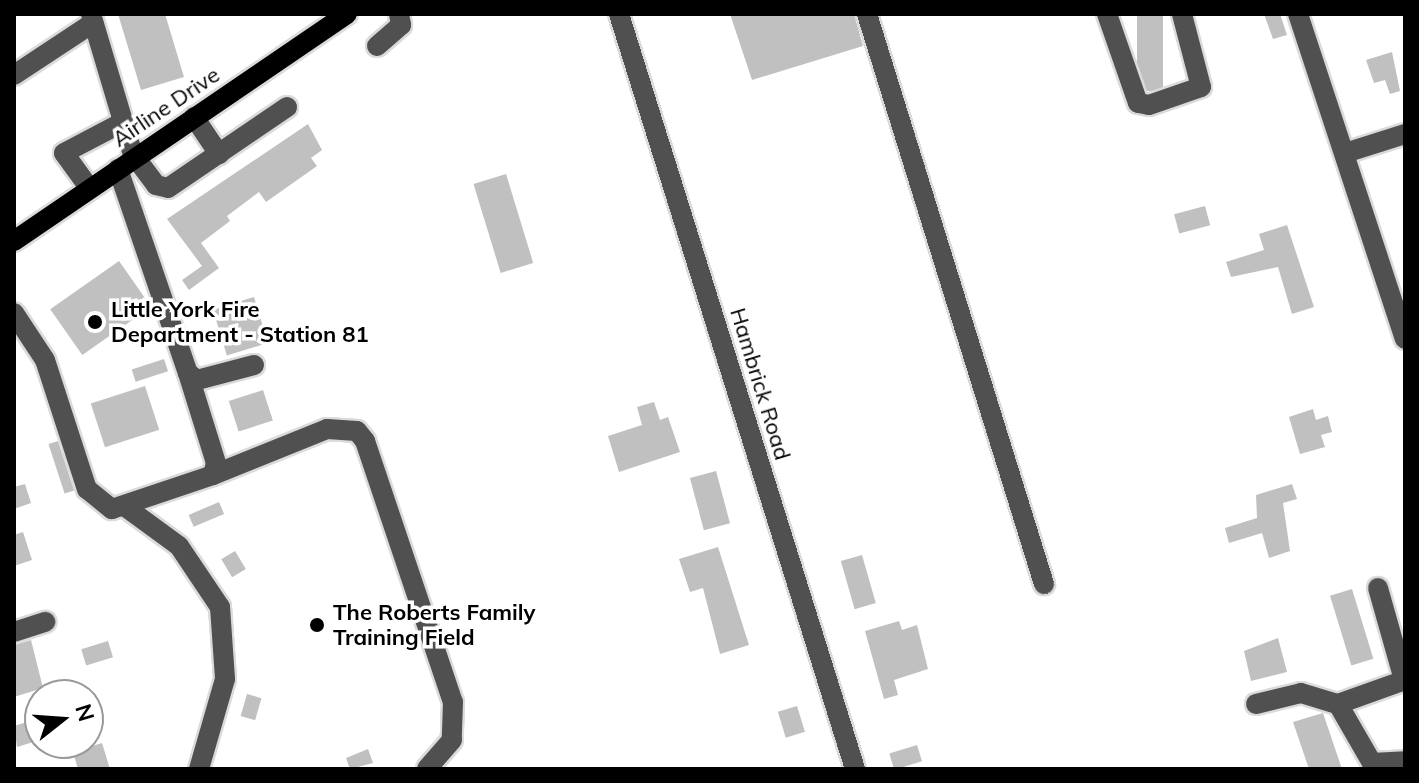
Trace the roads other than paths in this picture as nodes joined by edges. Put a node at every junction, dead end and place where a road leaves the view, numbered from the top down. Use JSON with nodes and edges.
{"nodes":[{"id":1,"x":347,"y":14,"type":"edge"},
{"id":2,"x":399,"y":14,"type":"edge"},
{"id":3,"x":619,"y":14,"type":"edge"},
{"id":4,"x":867,"y":14,"type":"edge"},
{"id":5,"x":1107,"y":14,"type":"edge"},
{"id":6,"x":1182,"y":14,"type":"edge"},
{"id":7,"x":1298,"y":14,"type":"edge"},
{"id":8,"x":92,"y":19,"type":"edge"},
{"id":9,"x":377,"y":46,"type":"dead end"},
{"id":10,"x":14,"y":75,"type":"edge"},
{"id":11,"x":287,"y":107,"type":"dead end"},
{"id":12,"x":194,"y":117,"type":"junction"},
{"id":13,"x":123,"y":122,"type":"junction"},
{"id":14,"x":1405,"y":134,"type":"edge"},
{"id":15,"x":1345,"y":153,"type":"junction"},
{"id":16,"x":219,"y":154,"type":"junction"},
{"id":17,"x":129,"y":161,"type":"junction"},
{"id":18,"x":90,"y":189,"type":"junction"},
{"id":19,"x":14,"y":241,"type":"edge"},
{"id":20,"x":14,"y":313,"type":"edge"},
{"id":21,"x":1405,"y":339,"type":"edge"},
{"id":22,"x":254,"y":365,"type":"dead end"},
{"id":23,"x":188,"y":373,"type":"junction"},
{"id":24,"x":213,"y":475,"type":"junction"},
{"id":25,"x":127,"y":508,"type":"junction"},
{"id":26,"x":1044,"y":584,"type":"dead end"},
{"id":27,"x":1378,"y":588,"type":"dead end"},
{"id":28,"x":1405,"y":605,"type":"edge"},
{"id":29,"x":1385,"y":612,"type":"junction"},
{"id":30,"x":45,"y":622,"type":"dead end"},
{"id":31,"x":14,"y":632,"type":"edge"},
{"id":32,"x":1405,"y":680,"type":"edge"},
{"id":33,"x":1256,"y":704,"type":"dead end"},
{"id":34,"x":1338,"y":704,"type":"junction"},
{"id":35,"x":1405,"y":761,"type":"edge"},
{"id":36,"x":199,"y":769,"type":"edge"},
{"id":37,"x":427,"y":769,"type":"edge"},
{"id":38,"x":855,"y":769,"type":"edge"}],
"edges":[{"from":1,"to":12,"type":"main road","name":"Airline Drive"},
{"from":2,"to":9,"type":"street"},
{"from":3,"to":38,"type":"street","name":"Hambrick Road"},
{"from":4,"to":26,"type":"street"},
{"from":5,"to":6,"type":"street"},
{"from":7,"to":15,"type":"street"},
{"from":8,"to":10,"type":"street"},
{"from":8,"to":13,"type":"street"},
{"from":11,"to":16,"type":"street"},
{"from":12,"to":16,"type":"street"},
{"from":12,"to":17,"type":"main road","name":"Airline Drive"},
{"from":13,"to":17,"type":"street"},
{"from":13,"to":18,"type":"street"},
{"from":14,"to":15,"type":"street"},
{"from":15,"to":21,"type":"street"},
{"from":16,"to":17,"type":"street"},
{"from":17,"to":18,"type":"main road","name":"Airline Drive"},
{"from":17,"to":23,"type":"street"},
{"from":18,"to":19,"type":"main road","name":"Airline Drive"},
{"from":20,"to":25,"type":"street"},
{"from":22,"to":23,"type":"street"},
{"from":23,"to":24,"type":"street"},
{"from":24,"to":25,"type":"street"},
{"from":24,"to":37,"type":"street"},
{"from":25,"to":36,"type":"street"},
{"from":27,"to":29,"type":"street"},
{"from":28,"to":29,"type":"street"},
{"from":29,"to":32,"type":"street"},
{"from":30,"to":31,"type":"street"},
{"from":32,"to":34,"type":"street"},
{"from":33,"to":34,"type":"street"},
{"from":34,"to":35,"type":"street"}]}
